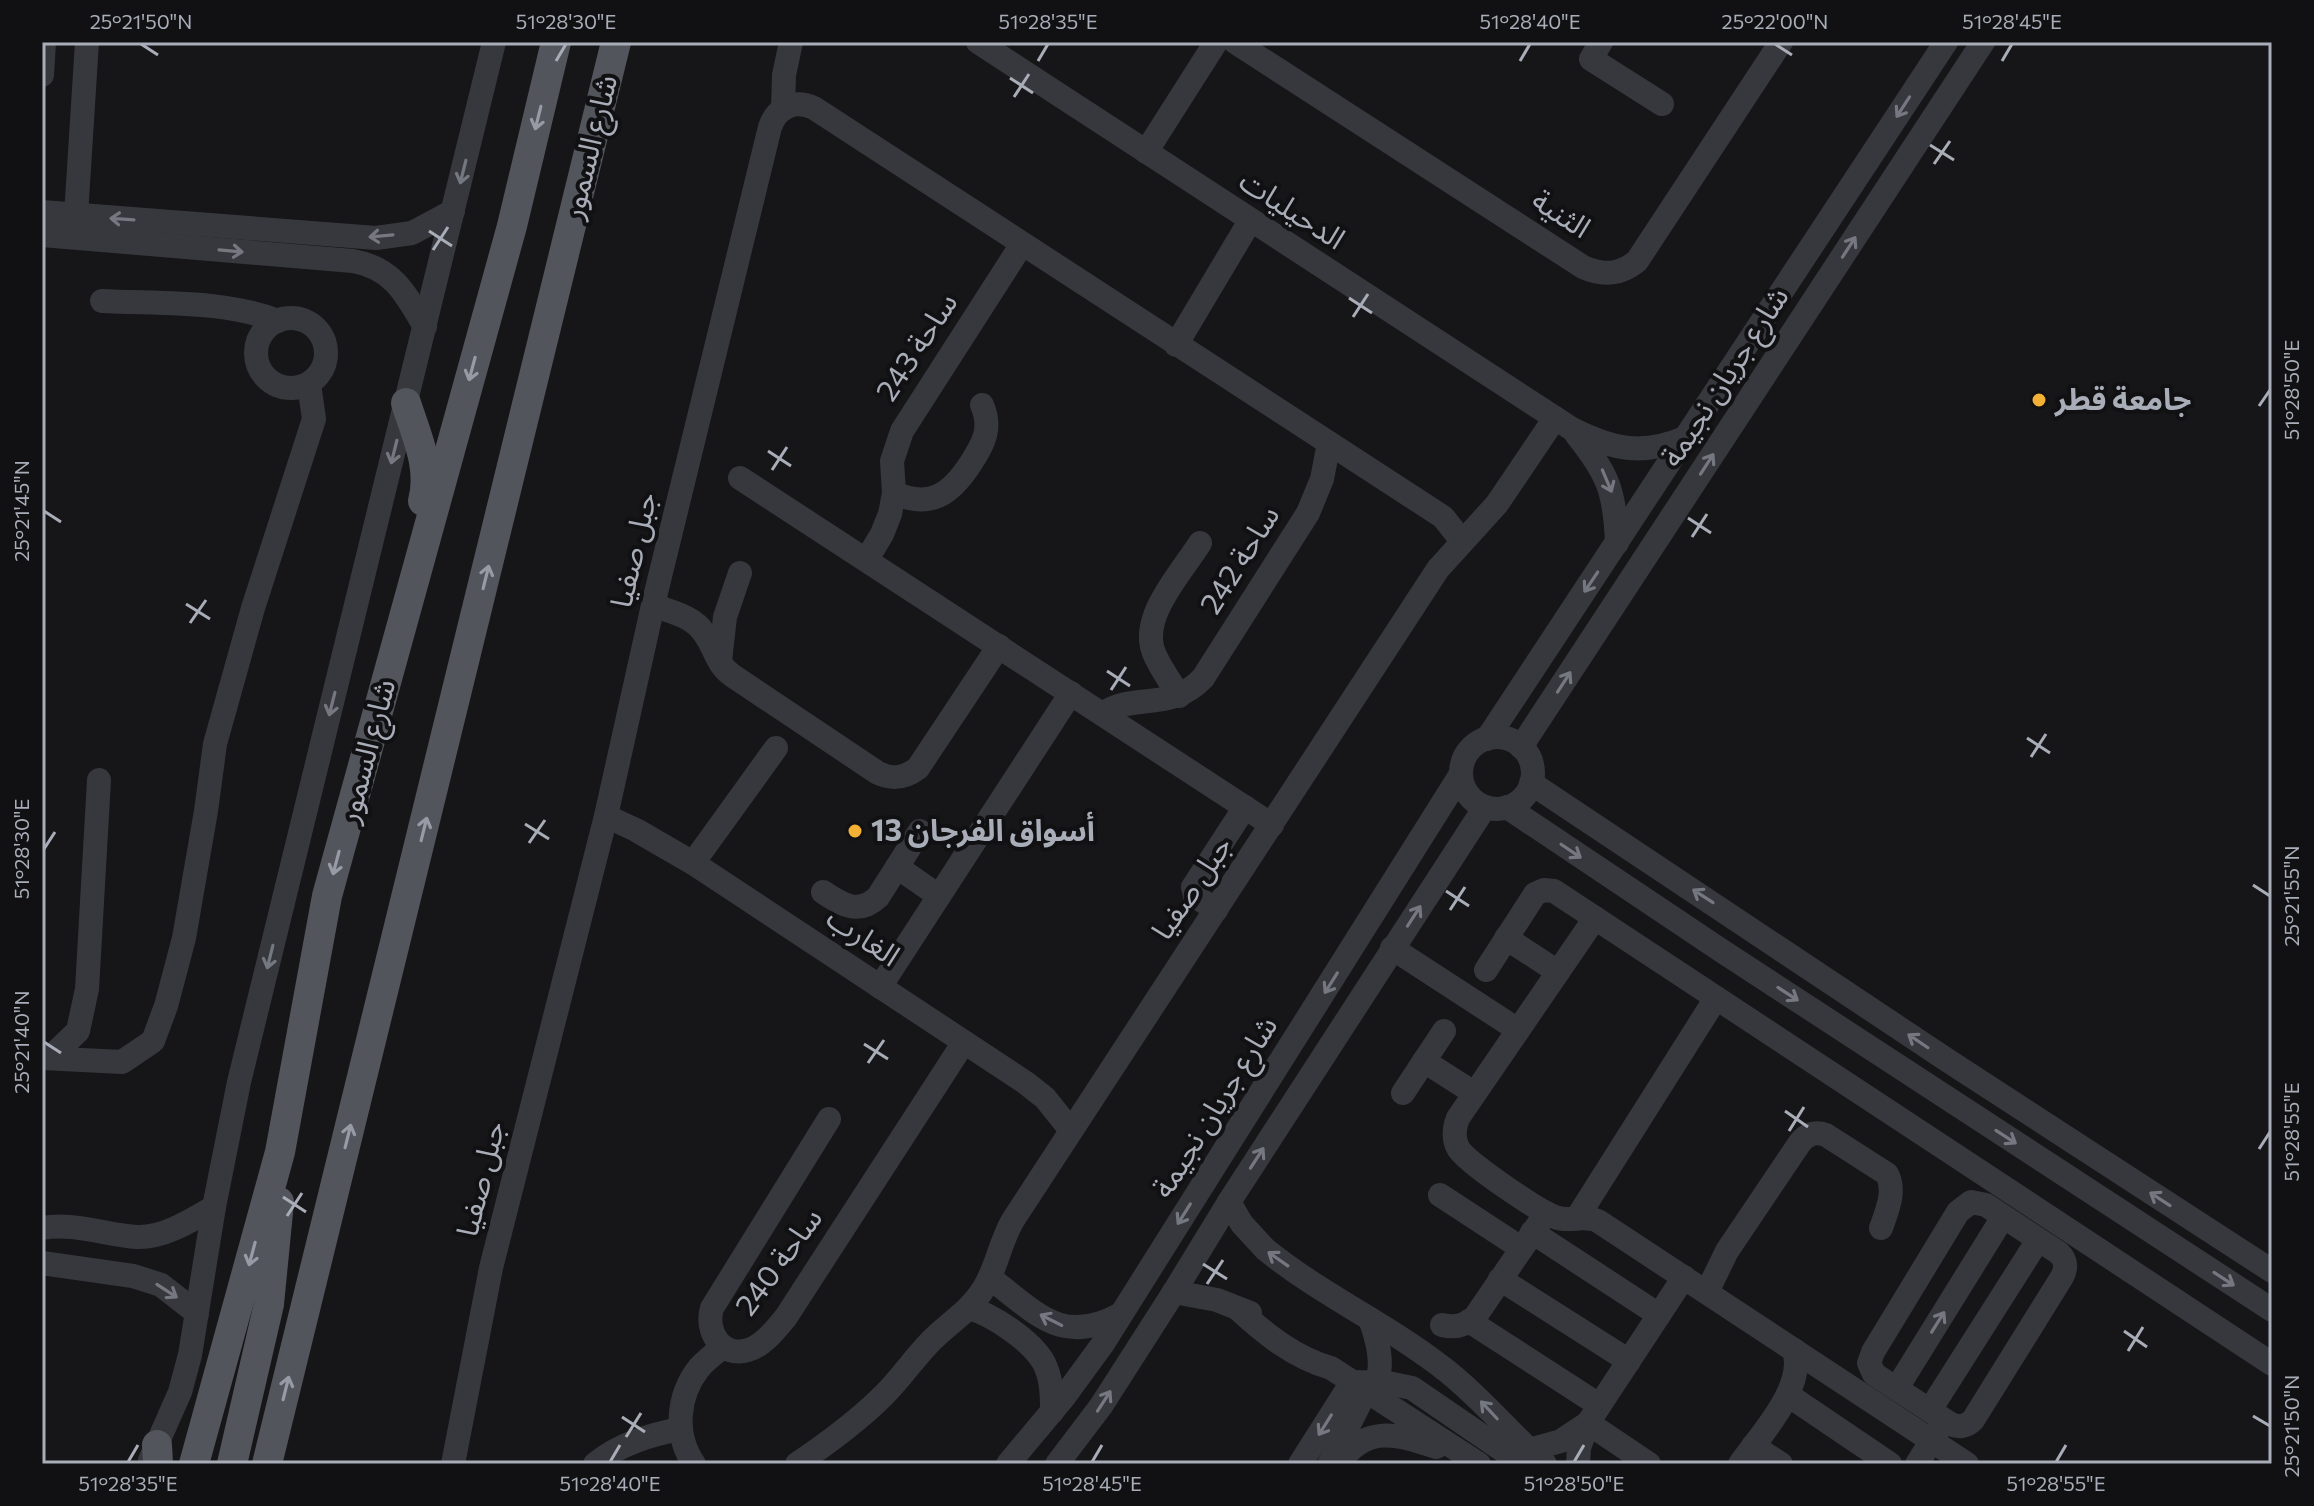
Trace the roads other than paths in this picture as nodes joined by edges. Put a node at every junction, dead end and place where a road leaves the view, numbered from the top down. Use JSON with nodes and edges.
{"nodes":[{"id":1,"x":44,"y":42,"type":"edge"},
{"id":2,"x":87,"y":42,"type":"edge"},
{"id":3,"x":494,"y":42,"type":"edge"},
{"id":4,"x":556,"y":42,"type":"edge"},
{"id":5,"x":616,"y":42,"type":"edge"},
{"id":6,"x":791,"y":42,"type":"edge"},
{"id":7,"x":978,"y":42,"type":"edge"},
{"id":8,"x":1216,"y":42,"type":"edge"},
{"id":9,"x":1235,"y":42,"type":"edge"},
{"id":10,"x":1601,"y":42,"type":"edge"},
{"id":11,"x":1781,"y":42,"type":"edge"},
{"id":12,"x":1946,"y":42,"type":"edge"},
{"id":13,"x":1983,"y":42,"type":"edge"},
{"id":14,"x":42,"y":75,"type":"edge"},
{"id":15,"x":1662,"y":104,"type":"dead end"},
{"id":16,"x":783,"y":108,"type":"junction"},
{"id":17,"x":1146,"y":152,"type":"junction"},
{"id":18,"x":453,"y":211,"type":"junction"},
{"id":19,"x":42,"y":212,"type":"edge"},
{"id":20,"x":1250,"y":221,"type":"junction"},
{"id":21,"x":75,"y":227,"type":"junction"},
{"id":22,"x":42,"y":235,"type":"edge"},
{"id":23,"x":1022,"y":244,"type":"junction"},
{"id":24,"x":312,"y":245,"type":"junction"},
{"id":25,"x":102,"y":301,"type":"dead end"},
{"id":26,"x":207,"y":306,"type":"junction"},
{"id":27,"x":278,"y":321,"type":"junction"},
{"id":28,"x":425,"y":327,"type":"junction"},
{"id":29,"x":1176,"y":345,"type":"junction"},
{"id":30,"x":257,"y":347,"type":"junction"},
{"id":31,"x":300,"y":386,"type":"junction"},
{"id":32,"x":406,"y":403,"type":"junction"},
{"id":33,"x":982,"y":405,"type":"dead end"},
{"id":34,"x":1563,"y":424,"type":"junction"},
{"id":35,"x":1687,"y":437,"type":"junction"},
{"id":36,"x":1329,"y":443,"type":"junction"},
{"id":37,"x":740,"y":478,"type":"dead end"},
{"id":38,"x":894,"y":493,"type":"junction"},
{"id":39,"x":1462,"y":541,"type":"junction"},
{"id":40,"x":1200,"y":543,"type":"dead end"},
{"id":41,"x":1617,"y":543,"type":"junction"},
{"id":42,"x":867,"y":559,"type":"junction"},
{"id":43,"x":740,"y":573,"type":"dead end"},
{"id":44,"x":653,"y":605,"type":"junction"},
{"id":45,"x":999,"y":646,"type":"junction"},
{"id":46,"x":719,"y":664,"type":"junction"},
{"id":47,"x":1071,"y":693,"type":"junction"},
{"id":48,"x":1179,"y":696,"type":"junction"},
{"id":49,"x":380,"y":704,"type":"junction"},
{"id":50,"x":1103,"y":714,"type":"junction"},
{"id":51,"x":1487,"y":739,"type":"junction"},
{"id":52,"x":1521,"y":747,"type":"junction"},
{"id":53,"x":776,"y":748,"type":"dead end"},
{"id":54,"x":1461,"y":774,"type":"junction"},
{"id":55,"x":99,"y":780,"type":"dead end"},
{"id":56,"x":1531,"y":783,"type":"junction"},
{"id":57,"x":1245,"y":807,"type":"junction"},
{"id":58,"x":1496,"y":807,"type":"junction"},
{"id":59,"x":606,"y":816,"type":"junction"},
{"id":60,"x":1272,"y":825,"type":"junction"},
{"id":61,"x":920,"y":831,"type":"dead end"},
{"id":62,"x":693,"y":863,"type":"junction"},
{"id":63,"x":897,"y":867,"type":"junction"},
{"id":64,"x":823,"y":892,"type":"dead end"},
{"id":65,"x":939,"y":896,"type":"junction"},
{"id":66,"x":1216,"y":910,"type":"junction"},
{"id":67,"x":1595,"y":918,"type":"junction"},
{"id":68,"x":1741,"y":921,"type":"junction"},
{"id":69,"x":1506,"y":938,"type":"junction"},
{"id":70,"x":1392,"y":948,"type":"junction"},
{"id":71,"x":1722,"y":951,"type":"junction"},
{"id":72,"x":1486,"y":970,"type":"dead end"},
{"id":73,"x":1558,"y":972,"type":"junction"},
{"id":74,"x":880,"y":987,"type":"junction"},
{"id":75,"x":1716,"y":998,"type":"junction"},
{"id":76,"x":1518,"y":1030,"type":"junction"},
{"id":77,"x":1444,"y":1031,"type":"dead end"},
{"id":78,"x":964,"y":1042,"type":"junction"},
{"id":79,"x":46,"y":1058,"type":"edge"},
{"id":80,"x":1947,"y":1060,"type":"junction"},
{"id":81,"x":1424,"y":1061,"type":"junction"},
{"id":82,"x":1929,"y":1087,"type":"junction"},
{"id":83,"x":1403,"y":1093,"type":"dead end"},
{"id":84,"x":1474,"y":1093,"type":"junction"},
{"id":85,"x":829,"y":1119,"type":"dead end"},
{"id":86,"x":1072,"y":1128,"type":"junction"},
{"id":87,"x":280,"y":1152,"type":"junction"},
{"id":88,"x":1440,"y":1195,"type":"dead end"},
{"id":89,"x":1229,"y":1202,"type":"junction"},
{"id":90,"x":214,"y":1207,"type":"junction"},
{"id":91,"x":2003,"y":1217,"type":"junction"},
{"id":92,"x":1577,"y":1218,"type":"junction"},
{"id":93,"x":74,"y":1227,"type":"junction"},
{"id":94,"x":42,"y":1228,"type":"edge"},
{"id":95,"x":1881,"y":1228,"type":"dead end"},
{"id":96,"x":1533,"y":1231,"type":"junction"},
{"id":97,"x":140,"y":1237,"type":"junction"},
{"id":98,"x":2038,"y":1240,"type":"junction"},
{"id":99,"x":54,"y":1265,"type":"edge"},
{"id":100,"x":2272,"y":1271,"type":"edge"},
{"id":101,"x":133,"y":1276,"type":"junction"},
{"id":102,"x":1684,"y":1277,"type":"junction"},
{"id":103,"x":990,"y":1278,"type":"junction"},
{"id":104,"x":1500,"y":1279,"type":"junction"},
{"id":105,"x":1174,"y":1292,"type":"junction"},
{"id":106,"x":1707,"y":1292,"type":"junction"},
{"id":107,"x":969,"y":1308,"type":"junction"},
{"id":108,"x":2272,"y":1310,"type":"edge"},
{"id":109,"x":197,"y":1313,"type":"junction"},
{"id":110,"x":1121,"y":1314,"type":"junction"},
{"id":111,"x":1659,"y":1315,"type":"junction"},
{"id":112,"x":1370,"y":1319,"type":"junction"},
{"id":113,"x":1469,"y":1321,"type":"junction"},
{"id":114,"x":1442,"y":1325,"type":"dead end"},
{"id":115,"x":723,"y":1347,"type":"junction"},
{"id":116,"x":1794,"y":1350,"type":"junction"},
{"id":117,"x":1629,"y":1361,"type":"junction"},
{"id":118,"x":2272,"y":1364,"type":"edge"},
{"id":119,"x":1365,"y":1385,"type":"junction"},
{"id":120,"x":1897,"y":1388,"type":"junction"},
{"id":121,"x":1788,"y":1395,"type":"junction"},
{"id":122,"x":1052,"y":1412,"type":"junction"},
{"id":123,"x":1593,"y":1414,"type":"junction"},
{"id":124,"x":1936,"y":1424,"type":"junction"},
{"id":125,"x":680,"y":1429,"type":"junction"},
{"id":126,"x":1747,"y":1455,"type":"edge"},
{"id":127,"x":154,"y":1458,"type":"edge"},
{"id":128,"x":1532,"y":1459,"type":"edge"},
{"id":129,"x":1476,"y":1462,"type":"edge"},
{"id":130,"x":194,"y":1464,"type":"edge"},
{"id":131,"x":232,"y":1464,"type":"edge"},
{"id":132,"x":267,"y":1464,"type":"edge"},
{"id":133,"x":453,"y":1464,"type":"edge"},
{"id":134,"x":595,"y":1464,"type":"edge"},
{"id":135,"x":694,"y":1464,"type":"edge"},
{"id":136,"x":797,"y":1464,"type":"edge"},
{"id":137,"x":1008,"y":1464,"type":"edge"},
{"id":138,"x":1057,"y":1464,"type":"edge"},
{"id":139,"x":1300,"y":1464,"type":"edge"},
{"id":140,"x":1329,"y":1464,"type":"edge"},
{"id":141,"x":1339,"y":1464,"type":"edge"},
{"id":142,"x":1578,"y":1464,"type":"edge"},
{"id":143,"x":1649,"y":1464,"type":"edge"},
{"id":144,"x":1781,"y":1464,"type":"edge"},
{"id":145,"x":1890,"y":1464,"type":"edge"},
{"id":146,"x":1917,"y":1464,"type":"edge"},
{"id":147,"x":1967,"y":1464,"type":"edge"}],
"edges":[{"from":1,"to":14,"type":"street"},
{"from":2,"to":21,"type":"street"},
{"from":3,"to":18,"type":"street","name":"شارع السمور","one_way":true},
{"from":4,"to":49,"type":"main road","name":"شارع السمور","one_way":true},
{"from":132,"to":5,"type":"main road","name":"شارع السمور","one_way":true},
{"from":6,"to":16,"type":"street"},
{"from":7,"to":17,"type":"street","name":"الدحيليات"},
{"from":8,"to":17,"type":"street"},
{"from":9,"to":11,"type":"street","name":"الثنية"},
{"from":10,"to":15,"type":"street"},
{"from":12,"to":35,"type":"street","name":"شارع جريان نجيمة","one_way":true},
{"from":52,"to":13,"type":"street","name":"شارع جريان نجيمة","one_way":true},
{"from":16,"to":23,"type":"street"},
{"from":16,"to":44,"type":"street","name":"جبل صفيا"},
{"from":17,"to":20,"type":"street","name":"الدحيليات"},
{"from":18,"to":24,"type":"street","one_way":true},
{"from":18,"to":28,"type":"street","name":"شارع السمور"},
{"from":19,"to":21,"type":"street"},
{"from":20,"to":29,"type":"street"},
{"from":20,"to":34,"type":"street","name":"الدحيليات"},
{"from":21,"to":22,"type":"street"},
{"from":21,"to":24,"type":"street"},
{"from":23,"to":29,"type":"street"},
{"from":23,"to":38,"type":"street","name":"ساحة 243"},
{"from":24,"to":28,"type":"street"},
{"from":25,"to":26,"type":"street"},
{"from":26,"to":27,"type":"street"},
{"from":26,"to":30,"type":"street"},
{"from":27,"to":30,"type":"street"},
{"from":27,"to":31,"type":"street"},
{"from":28,"to":32,"type":"street","name":"شارع السمور"},
{"from":29,"to":36,"type":"street"},
{"from":30,"to":31,"type":"street"},
{"from":31,"to":79,"type":"street"},
{"from":32,"to":49,"type":"main road"},
{"from":32,"to":90,"type":"street","name":"شارع السمور","one_way":true},
{"from":33,"to":38,"type":"street"},
{"from":34,"to":35,"type":"street","name":"الدحيليات"},
{"from":34,"to":39,"type":"street","name":"جبل صفيا"},
{"from":34,"to":41,"type":"street","name":"الدحيليات","one_way":true},
{"from":35,"to":41,"type":"street","name":"شارع جريان نجيمة"},
{"from":36,"to":39,"type":"street"},
{"from":36,"to":48,"type":"street","name":"ساحة 242"},
{"from":37,"to":42,"type":"street"},
{"from":38,"to":42,"type":"street","name":"ساحة 243"},
{"from":39,"to":60,"type":"street","name":"جبل صفيا"},
{"from":40,"to":48,"type":"street","name":"ساحة 242"},
{"from":41,"to":51,"type":"street","name":"شارع جريان نجيمة","one_way":true},
{"from":42,"to":45,"type":"street"},
{"from":43,"to":46,"type":"street"},
{"from":44,"to":46,"type":"street"},
{"from":44,"to":59,"type":"street","name":"جبل صفيا"},
{"from":45,"to":46,"type":"street"},
{"from":45,"to":47,"type":"street"},
{"from":47,"to":50,"type":"street"},
{"from":47,"to":65,"type":"street"},
{"from":48,"to":50,"type":"street"},
{"from":49,"to":87,"type":"main road","name":"شارع السمور","one_way":true},
{"from":50,"to":57,"type":"street"},
{"from":51,"to":52,"type":"street"},
{"from":51,"to":54,"type":"street"},
{"from":52,"to":56,"type":"street"},
{"from":53,"to":62,"type":"street"},
{"from":54,"to":58,"type":"street"},
{"from":54,"to":110,"type":"street","name":"شارع جريان نجيمة","one_way":true},
{"from":55,"to":79,"type":"street"},
{"from":56,"to":58,"type":"street"},
{"from":68,"to":56,"type":"street","one_way":true},
{"from":57,"to":60,"type":"street"},
{"from":57,"to":66,"type":"street"},
{"from":70,"to":58,"type":"street","name":"شارع جريان نجيمة","one_way":true},
{"from":58,"to":71,"type":"street","one_way":true},
{"from":59,"to":62,"type":"street","name":"الغارب"},
{"from":59,"to":133,"type":"street","name":"جبل صفيا"},
{"from":60,"to":66,"type":"street","name":"جبل صفيا"},
{"from":61,"to":63,"type":"street"},
{"from":62,"to":74,"type":"street","name":"الغارب"},
{"from":63,"to":64,"type":"street"},
{"from":63,"to":65,"type":"street"},
{"from":65,"to":74,"type":"street"},
{"from":66,"to":86,"type":"street","name":"جبل صفيا"},
{"from":67,"to":69,"type":"street"},
{"from":67,"to":73,"type":"street"},
{"from":67,"to":75,"type":"street"},
{"from":68,"to":71,"type":"street"},
{"from":80,"to":68,"type":"street","one_way":true},
{"from":69,"to":72,"type":"street"},
{"from":69,"to":73,"type":"street"},
{"from":70,"to":76,"type":"street"},
{"from":89,"to":70,"type":"street","name":"شارع جريان نجيمة","one_way":true},
{"from":71,"to":82,"type":"street","one_way":true},
{"from":73,"to":76,"type":"street"},
{"from":74,"to":78,"type":"street","name":"الغارب"},
{"from":75,"to":92,"type":"street"},
{"from":75,"to":118,"type":"street"},
{"from":76,"to":84,"type":"street"},
{"from":77,"to":81,"type":"street"},
{"from":78,"to":86,"type":"street","name":"الغارب"},
{"from":78,"to":115,"type":"street","name":"ساحة 240"},
{"from":80,"to":82,"type":"street"},
{"from":100,"to":80,"type":"street","one_way":true},
{"from":81,"to":83,"type":"street"},
{"from":81,"to":84,"type":"street"},
{"from":82,"to":108,"type":"street","one_way":true},
{"from":84,"to":96,"type":"street"},
{"from":85,"to":115,"type":"street","name":"ساحة 240"},
{"from":86,"to":103,"type":"street","name":"جبل صفيا"},
{"from":87,"to":130,"type":"main road","name":"شارع السمور","one_way":true},
{"from":87,"to":131,"type":"main road"},
{"from":88,"to":96,"type":"street"},
{"from":89,"to":105,"type":"street","name":"شارع جريان نجيمة"},
{"from":112,"to":89,"type":"street","one_way":true},
{"from":90,"to":97,"type":"street"},
{"from":90,"to":109,"type":"street","name":"شارع السمور"},
{"from":91,"to":98,"type":"street"},
{"from":120,"to":91,"type":"street","one_way":true},
{"from":91,"to":120,"type":"street"},
{"from":92,"to":96,"type":"street"},
{"from":92,"to":102,"type":"street"},
{"from":93,"to":94,"type":"street"},
{"from":93,"to":97,"type":"street"},
{"from":93,"to":99,"type":"street"},
{"from":95,"to":106,"type":"street"},
{"from":96,"to":104,"type":"street"},
{"from":96,"to":111,"type":"street"},
{"from":97,"to":101,"type":"street"},
{"from":98,"to":124,"type":"street"},
{"from":98,"to":124,"type":"street"},
{"from":99,"to":101,"type":"street"},
{"from":101,"to":109,"type":"street","one_way":true},
{"from":102,"to":106,"type":"street"},
{"from":102,"to":111,"type":"street"},
{"from":103,"to":107,"type":"street","name":"جبل صفيا"},
{"from":110,"to":103,"type":"street","one_way":true},
{"from":104,"to":113,"type":"street"},
{"from":104,"to":117,"type":"street"},
{"from":105,"to":119,"type":"street"},
{"from":138,"to":105,"type":"street","name":"شارع جريان نجيمة","one_way":true},
{"from":106,"to":116,"type":"street"},
{"from":107,"to":122,"type":"street"},
{"from":107,"to":136,"type":"street","name":"جبل صفيا"},
{"from":109,"to":127,"type":"street","name":"شارع السمور"},
{"from":110,"to":122,"type":"street","name":"شارع جريان نجيمة"},
{"from":111,"to":117,"type":"street"},
{"from":112,"to":119,"type":"street"},
{"from":128,"to":112,"type":"street","one_way":true},
{"from":113,"to":114,"type":"street"},
{"from":113,"to":123,"type":"street"},
{"from":115,"to":125,"type":"street"},
{"from":116,"to":121,"type":"street"},
{"from":116,"to":124,"type":"street"},
{"from":117,"to":123,"type":"street"},
{"from":119,"to":128,"type":"street"},
{"from":119,"to":129,"type":"street"},
{"from":119,"to":139,"type":"street","one_way":true},
{"from":119,"to":140,"type":"street"},
{"from":120,"to":124,"type":"street"},
{"from":121,"to":126,"type":"street"},
{"from":121,"to":145,"type":"street"},
{"from":122,"to":137,"type":"street","name":"شارع جريان نجيمة"},
{"from":123,"to":128,"type":"street"},
{"from":123,"to":142,"type":"street"},
{"from":123,"to":143,"type":"street"},
{"from":124,"to":146,"type":"street"},
{"from":124,"to":147,"type":"street"},
{"from":125,"to":134,"type":"street"},
{"from":125,"to":135,"type":"street"},
{"from":126,"to":144,"type":"street"},
{"from":129,"to":141,"type":"street"}]}
